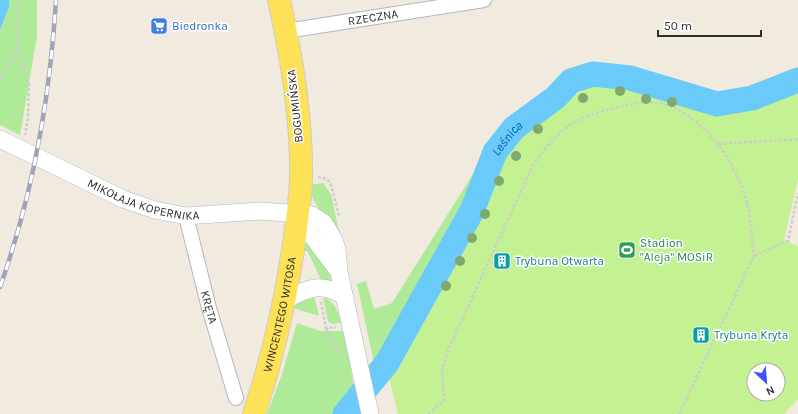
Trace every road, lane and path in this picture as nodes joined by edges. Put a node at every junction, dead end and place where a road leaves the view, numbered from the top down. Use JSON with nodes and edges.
{"nodes":[{"id":1,"x":19,"y":0,"type":"edge"},
{"id":2,"x":279,"y":0,"type":"edge"},
{"id":3,"x":484,"y":0,"type":"edge"},
{"id":4,"x":286,"y":31,"type":"junction"},
{"id":5,"x":18,"y":48,"type":"junction"},
{"id":6,"x":0,"y":81,"type":"edge"},
{"id":7,"x":0,"y":139,"type":"edge"},
{"id":8,"x":798,"y":139,"type":"edge"},
{"id":9,"x":24,"y":141,"type":"dead end"},
{"id":10,"x":719,"y":144,"type":"junction"},
{"id":11,"x":798,"y":194,"type":"edge"},
{"id":12,"x":298,"y":212,"type":"junction"},
{"id":13,"x":186,"y":216,"type":"junction"},
{"id":14,"x":754,"y":256,"type":"junction"},
{"id":15,"x":320,"y":297,"type":"dead end"},
{"id":16,"x":345,"y":297,"type":"junction"},
{"id":17,"x":284,"y":300,"type":"junction"},
{"id":18,"x":342,"y":326,"type":"dead end"},
{"id":19,"x":326,"y":328,"type":"junction"},
{"id":20,"x":352,"y":362,"type":"junction"},
{"id":21,"x":236,"y":398,"type":"dead end"},
{"id":22,"x":369,"y":408,"type":"edge"},
{"id":23,"x":254,"y":414,"type":"edge"},
{"id":24,"x":428,"y":414,"type":"edge"},
{"id":25,"x":679,"y":414,"type":"edge"}],
"edges":[{"from":1,"to":5,"type":"path"},
{"from":2,"to":4,"type":"main road","name":"BOGUMIŃSKA"},
{"from":3,"to":4,"type":"street","name":"RZECZNA"},
{"from":4,"to":12,"type":"main road","name":"BOGUMIŃSKA"},
{"from":5,"to":6,"type":"path"},
{"from":5,"to":9,"type":"path"},
{"from":7,"to":13,"type":"street","name":"MIKOŁAJA KOPERNIKA"},
{"from":8,"to":10,"type":"path"},
{"from":10,"to":14,"type":"path"},
{"from":10,"to":24,"type":"path"},
{"from":11,"to":14,"type":"path"},
{"from":12,"to":13,"type":"street","name":"MIKOŁAJA KOPERNIKA"},
{"from":12,"to":16,"type":"street"},
{"from":12,"to":17,"type":"main road","name":"WINCENTEGO WITOSA"},
{"from":13,"to":21,"type":"street","name":"KRĘTA"},
{"from":14,"to":25,"type":"path"},
{"from":15,"to":19,"type":"path"},
{"from":16,"to":17,"type":"street"},
{"from":16,"to":20,"type":"street"},
{"from":17,"to":23,"type":"main road","name":"WINCENTEGO WITOSA"},
{"from":18,"to":19,"type":"path"},
{"from":19,"to":20,"type":"path"},
{"from":20,"to":22,"type":"street"}]}
